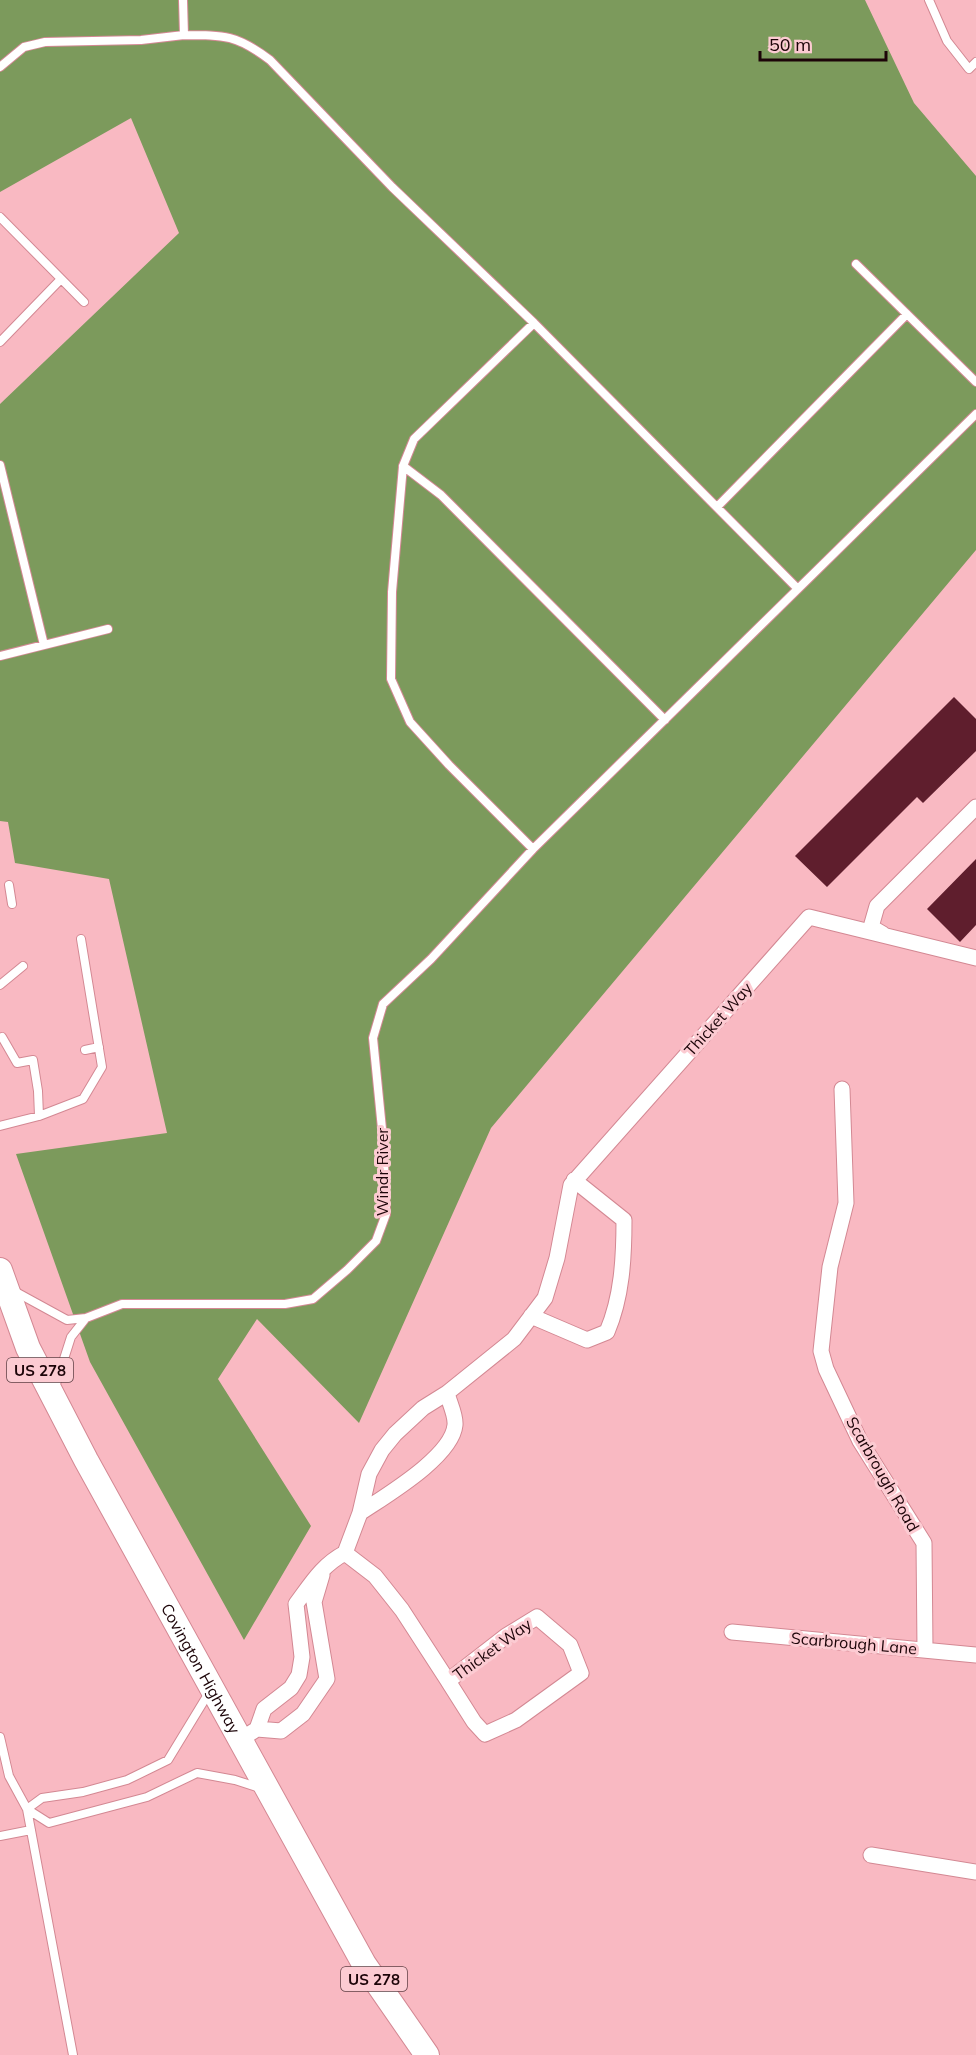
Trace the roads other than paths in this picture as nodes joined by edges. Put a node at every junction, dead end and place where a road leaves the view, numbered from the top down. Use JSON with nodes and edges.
{"nodes":[{"id":1,"x":183,"y":0,"type":"edge"},
{"id":2,"x":929,"y":0,"type":"edge"},
{"id":3,"x":184,"y":35,"type":"junction"},
{"id":4,"x":976,"y":62,"type":"edge"},
{"id":5,"x":0,"y":68,"type":"edge"},
{"id":6,"x":0,"y":218,"type":"edge"},
{"id":7,"x":856,"y":264,"type":"dead end"},
{"id":8,"x":61,"y":279,"type":"junction"},
{"id":9,"x":84,"y":302,"type":"dead end"},
{"id":10,"x":907,"y":314,"type":"junction"},
{"id":11,"x":534,"y":323,"type":"junction"},
{"id":12,"x":0,"y":342,"type":"edge"},
{"id":13,"x":976,"y":382,"type":"edge"},
{"id":14,"x":976,"y":414,"type":"edge"},
{"id":15,"x":0,"y":465,"type":"edge"},
{"id":16,"x":403,"y":466,"type":"junction"},
{"id":17,"x":717,"y":507,"type":"junction"},
{"id":18,"x":797,"y":588,"type":"junction"},
{"id":19,"x":108,"y":629,"type":"dead end"},
{"id":20,"x":44,"y":645,"type":"junction"},
{"id":21,"x":0,"y":656,"type":"edge"},
{"id":22,"x":664,"y":720,"type":"junction"},
{"id":23,"x":976,"y":807,"type":"edge"},
{"id":24,"x":533,"y":849,"type":"junction"},
{"id":25,"x":9,"y":885,"type":"dead end"},
{"id":26,"x":12,"y":904,"type":"dead end"},
{"id":27,"x":886,"y":935,"type":"junction"},
{"id":28,"x":81,"y":939,"type":"dead end"},
{"id":29,"x":976,"y":958,"type":"edge"},
{"id":30,"x":23,"y":966,"type":"dead end"},
{"id":31,"x":0,"y":985,"type":"edge"},
{"id":32,"x":2,"y":1037,"type":"dead end"},
{"id":33,"x":99,"y":1047,"type":"junction"},
{"id":34,"x":85,"y":1050,"type":"dead end"},
{"id":35,"x":842,"y":1089,"type":"dead end"},
{"id":36,"x":39,"y":1116,"type":"junction"},
{"id":37,"x":0,"y":1126,"type":"edge"},
{"id":38,"x":574,"y":1180,"type":"junction"},
{"id":39,"x":3,"y":1278,"type":"edge"},
{"id":40,"x":531,"y":1316,"type":"junction"},
{"id":41,"x":86,"y":1318,"type":"junction"},
{"id":42,"x":447,"y":1393,"type":"junction"},
{"id":43,"x":52,"y":1395,"type":"junction"},
{"id":44,"x":360,"y":1513,"type":"junction"},
{"id":45,"x":345,"y":1553,"type":"junction"},
{"id":46,"x":325,"y":1566,"type":"junction"},
{"id":47,"x":732,"y":1632,"type":"dead end"},
{"id":48,"x":925,"y":1649,"type":"junction"},
{"id":49,"x":976,"y":1655,"type":"edge"},
{"id":50,"x":448,"y":1681,"type":"junction"},
{"id":51,"x":212,"y":1687,"type":"junction"},
{"id":52,"x":249,"y":1734,"type":"junction"},
{"id":53,"x":0,"y":1737,"type":"edge"},
{"id":54,"x":270,"y":1791,"type":"junction"},
{"id":55,"x":27,"y":1809,"type":"junction"},
{"id":56,"x":31,"y":1830,"type":"junction"},
{"id":57,"x":0,"y":1836,"type":"edge"},
{"id":58,"x":871,"y":1855,"type":"dead end"},
{"id":59,"x":976,"y":1872,"type":"edge"},
{"id":60,"x":74,"y":2055,"type":"edge"},
{"id":61,"x":427,"y":2055,"type":"edge"}],
"edges":[{"from":1,"to":3,"type":"lane"},
{"from":2,"to":4,"type":"lane"},
{"from":3,"to":5,"type":"lane"},
{"from":3,"to":11,"type":"lane"},
{"from":6,"to":8,"type":"lane"},
{"from":7,"to":10,"type":"lane"},
{"from":8,"to":9,"type":"lane"},
{"from":8,"to":12,"type":"lane"},
{"from":10,"to":13,"type":"lane"},
{"from":10,"to":17,"type":"lane"},
{"from":11,"to":16,"type":"lane"},
{"from":11,"to":17,"type":"lane"},
{"from":14,"to":18,"type":"lane","name":"Windr River"},
{"from":15,"to":20,"type":"lane"},
{"from":16,"to":22,"type":"lane"},
{"from":16,"to":24,"type":"lane"},
{"from":17,"to":18,"type":"lane"},
{"from":18,"to":22,"type":"lane","name":"Windr River"},
{"from":19,"to":20,"type":"lane"},
{"from":20,"to":21,"type":"lane"},
{"from":22,"to":24,"type":"lane","name":"Windr River"},
{"from":23,"to":27,"type":"street"},
{"from":24,"to":41,"type":"lane","name":"Windr River"},
{"from":25,"to":26,"type":"lane"},
{"from":27,"to":29,"type":"street","name":"Thicket Way"},
{"from":27,"to":38,"type":"street","name":"Thicket Way"},
{"from":28,"to":33,"type":"lane"},
{"from":30,"to":31,"type":"lane"},
{"from":32,"to":36,"type":"lane"},
{"from":33,"to":34,"type":"lane"},
{"from":33,"to":36,"type":"lane"},
{"from":35,"to":48,"type":"street","name":"Scarbrough Road"},
{"from":36,"to":37,"type":"lane"},
{"from":38,"to":40,"type":"street","name":"Thicket Way"},
{"from":38,"to":40,"type":"street"},
{"from":39,"to":41,"type":"lane"},
{"from":39,"to":43,"type":"main road","name":"Covington Highway","number":"US 278"},
{"from":40,"to":42,"type":"street","name":"Thicket Way"},
{"from":41,"to":43,"type":"lane"},
{"from":42,"to":44,"type":"street","name":"Thicket Way"},
{"from":42,"to":44,"type":"street"},
{"from":43,"to":51,"type":"main road","name":"Covington Highway","number":"US 278"},
{"from":44,"to":45,"type":"street","name":"Thicket Way"},
{"from":45,"to":46,"type":"street"},
{"from":45,"to":50,"type":"street","name":"Thicket Way"},
{"from":46,"to":52,"type":"street"},
{"from":46,"to":52,"type":"street"},
{"from":47,"to":48,"type":"street","name":"Scarbrough Lane"},
{"from":48,"to":49,"type":"street","name":"Scarbrough Lane"},
{"from":50,"to":50,"type":"street","name":"Thicket Way"},
{"from":51,"to":52,"type":"main road","name":"Covington Highway","number":"US 278"},
{"from":51,"to":55,"type":"lane"},
{"from":52,"to":54,"type":"main road","name":"Covington Highway","number":"US 278"},
{"from":53,"to":55,"type":"lane"},
{"from":54,"to":55,"type":"lane"},
{"from":54,"to":61,"type":"main road","name":"Covington Highway","number":"US 278"},
{"from":55,"to":56,"type":"lane"},
{"from":56,"to":57,"type":"lane"},
{"from":56,"to":60,"type":"lane"},
{"from":58,"to":59,"type":"street"}]}
